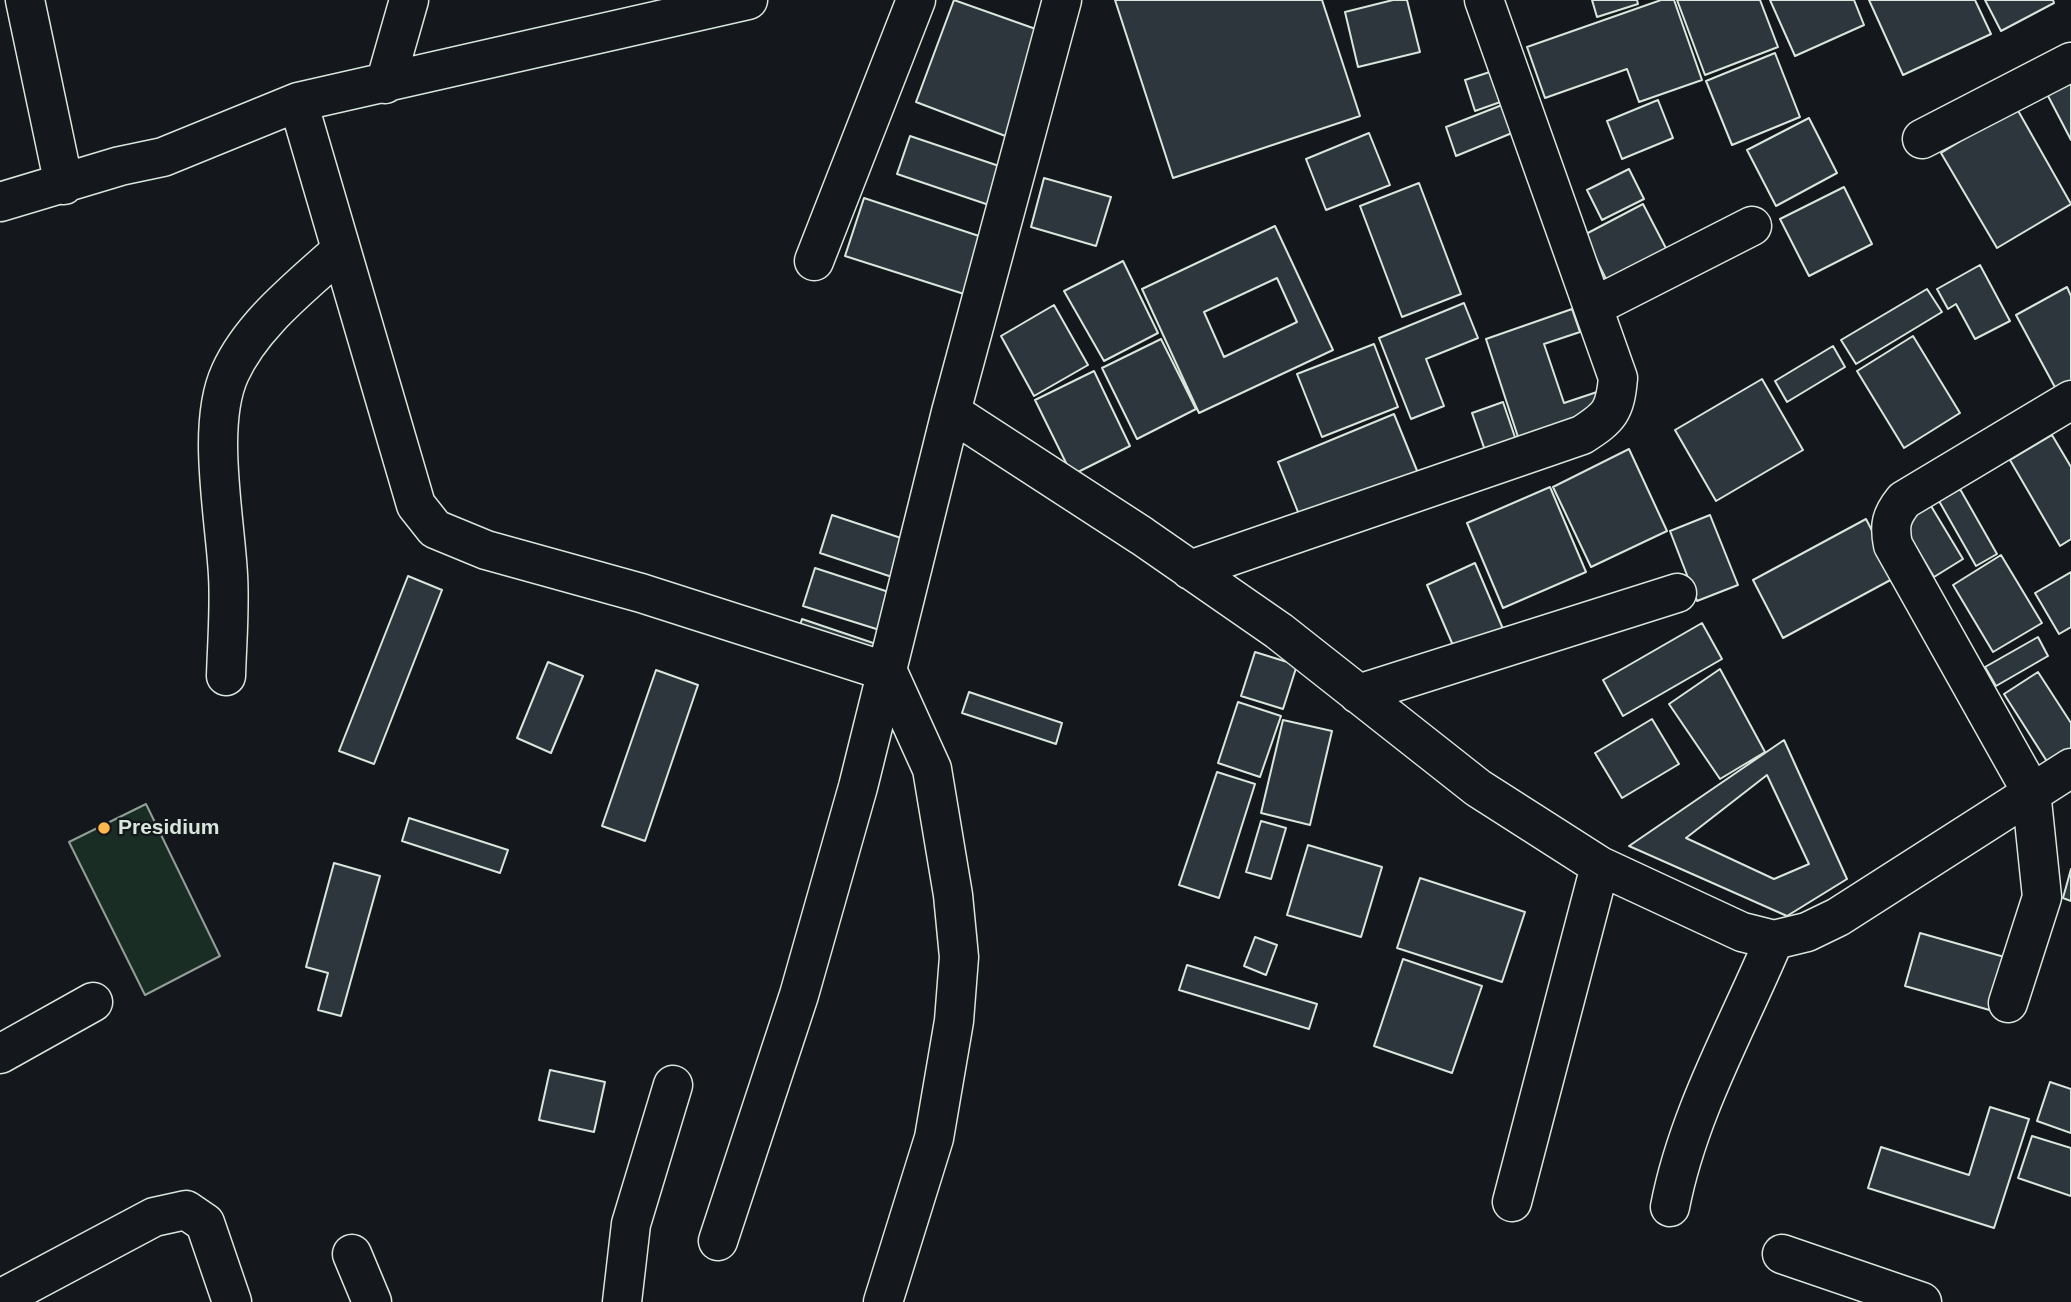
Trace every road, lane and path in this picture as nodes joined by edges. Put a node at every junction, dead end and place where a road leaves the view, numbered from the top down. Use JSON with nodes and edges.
{"nodes":[{"id":1,"x":25,"y":0,"type":"edge"},
{"id":2,"x":409,"y":0,"type":"edge"},
{"id":3,"x":748,"y":0,"type":"edge"},
{"id":4,"x":916,"y":0,"type":"edge"},
{"id":5,"x":1062,"y":0,"type":"edge"},
{"id":6,"x":1484,"y":0,"type":"edge"},
{"id":7,"x":2071,"y":62,"type":"edge"},
{"id":8,"x":385,"y":83,"type":"junction"},
{"id":9,"x":298,"y":102,"type":"junction"},
{"id":10,"x":1922,"y":139,"type":"dead end"},
{"id":11,"x":64,"y":185,"type":"junction"},
{"id":12,"x":0,"y":202,"type":"edge"},
{"id":13,"x":1752,"y":226,"type":"dead end"},
{"id":14,"x":340,"y":251,"type":"junction"},
{"id":15,"x":814,"y":261,"type":"dead end"},
{"id":16,"x":1595,"y":306,"type":"junction"},
{"id":17,"x":2071,"y":400,"type":"edge"},
{"id":18,"x":951,"y":412,"type":"junction"},
{"id":19,"x":1190,"y":570,"type":"junction"},
{"id":20,"x":1677,"y":593,"type":"dead end"},
{"id":21,"x":888,"y":673,"type":"junction"},
{"id":22,"x":226,"y":676,"type":"dead end"},
{"id":23,"x":1358,"y":694,"type":"junction"},
{"id":24,"x":2071,"y":768,"type":"edge"},
{"id":25,"x":2031,"y":791,"type":"junction"},
{"id":26,"x":1600,"y":866,"type":"junction"},
{"id":27,"x":1774,"y":940,"type":"junction"},
{"id":28,"x":93,"y":1002,"type":"dead end"},
{"id":29,"x":2008,"y":1003,"type":"dead end"},
{"id":30,"x":0,"y":1054,"type":"edge"},
{"id":31,"x":673,"y":1085,"type":"dead end"},
{"id":32,"x":1512,"y":1202,"type":"dead end"},
{"id":33,"x":1670,"y":1207,"type":"dead end"},
{"id":34,"x":718,"y":1241,"type":"dead end"},
{"id":35,"x":352,"y":1254,"type":"dead end"},
{"id":36,"x":1782,"y":1254,"type":"dead end"},
{"id":37,"x":1870,"y":1294,"type":"edge"},
{"id":38,"x":0,"y":1299,"type":"edge"},
{"id":39,"x":232,"y":1302,"type":"edge"},
{"id":40,"x":372,"y":1302,"type":"edge"},
{"id":41,"x":622,"y":1302,"type":"edge"},
{"id":42,"x":883,"y":1302,"type":"edge"},
{"id":43,"x":1922,"y":1302,"type":"edge"}],
"edges":[{"from":1,"to":11,"type":"street"},
{"from":2,"to":8,"type":"street"},
{"from":3,"to":8,"type":"street"},
{"from":4,"to":15,"type":"street"},
{"from":5,"to":18,"type":"street"},
{"from":6,"to":16,"type":"street"},
{"from":7,"to":10,"type":"street"},
{"from":8,"to":9,"type":"street"},
{"from":9,"to":11,"type":"street"},
{"from":9,"to":14,"type":"street"},
{"from":11,"to":12,"type":"street"},
{"from":13,"to":16,"type":"street"},
{"from":14,"to":21,"type":"street"},
{"from":14,"to":22,"type":"street"},
{"from":16,"to":19,"type":"street"},
{"from":17,"to":25,"type":"street"},
{"from":18,"to":19,"type":"street"},
{"from":18,"to":21,"type":"street"},
{"from":19,"to":23,"type":"street"},
{"from":20,"to":23,"type":"street"},
{"from":21,"to":34,"type":"street"},
{"from":21,"to":42,"type":"street"},
{"from":23,"to":26,"type":"street"},
{"from":24,"to":25,"type":"street"},
{"from":25,"to":27,"type":"street"},
{"from":25,"to":29,"type":"street"},
{"from":26,"to":27,"type":"street"},
{"from":26,"to":32,"type":"street"},
{"from":27,"to":33,"type":"street"},
{"from":28,"to":30,"type":"street"},
{"from":31,"to":41,"type":"street"},
{"from":35,"to":40,"type":"street"},
{"from":36,"to":37,"type":"street"},
{"from":37,"to":43,"type":"street"},
{"from":38,"to":39,"type":"street"}]}
